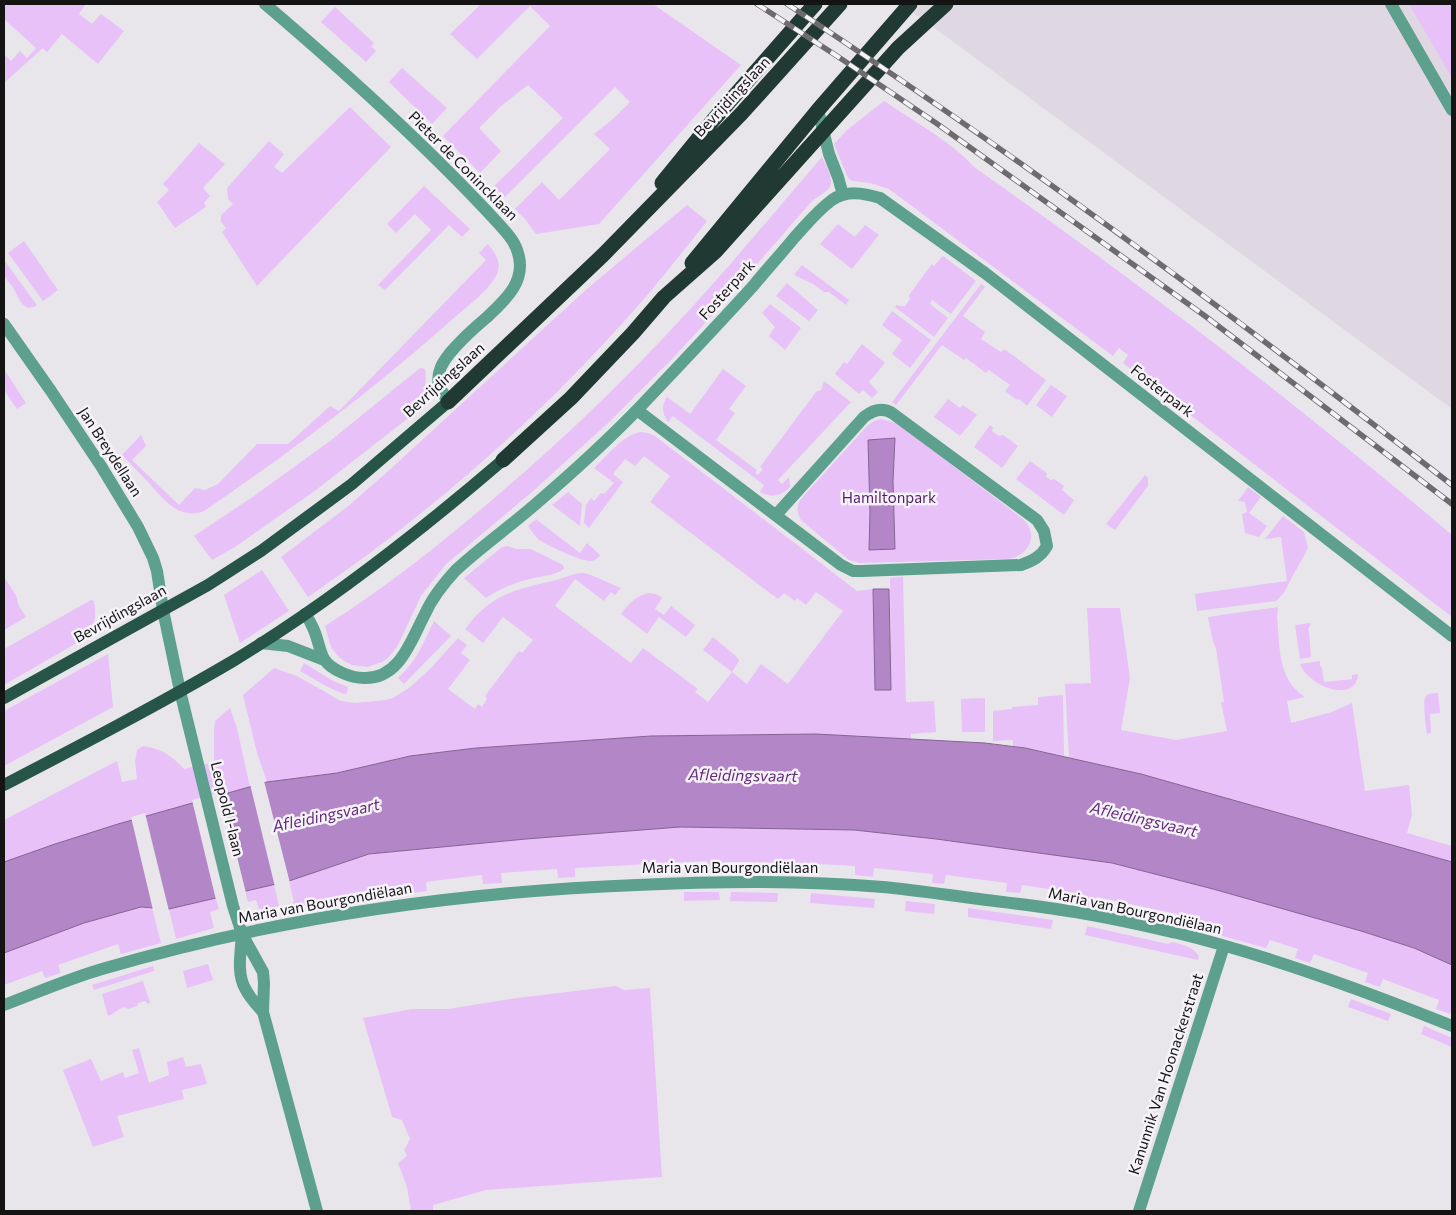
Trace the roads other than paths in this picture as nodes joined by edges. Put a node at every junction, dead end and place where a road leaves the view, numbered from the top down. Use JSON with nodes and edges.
{"nodes":[{"id":1,"x":265,"y":4,"type":"edge"},
{"id":2,"x":815,"y":4,"type":"edge"},
{"id":3,"x":840,"y":4,"type":"edge"},
{"id":4,"x":910,"y":4,"type":"edge"},
{"id":5,"x":946,"y":4,"type":"edge"},
{"id":6,"x":1391,"y":4,"type":"edge"},
{"id":7,"x":818,"y":110,"type":"junction"},
{"id":8,"x":1452,"y":110,"type":"edge"},
{"id":9,"x":822,"y":132,"type":"junction"},
{"id":10,"x":843,"y":195,"type":"junction"},
{"id":11,"x":603,"y":256,"type":"junction"},
{"id":12,"x":664,"y":297,"type":"junction"},
{"id":13,"x":4,"y":324,"type":"edge"},
{"id":14,"x":448,"y":402,"type":"junction"},
{"id":15,"x":637,"y":410,"type":"junction"},
{"id":16,"x":503,"y":460,"type":"joint"},
{"id":17,"x":776,"y":515,"type":"junction"},
{"id":18,"x":163,"y":610,"type":"junction"},
{"id":19,"x":305,"y":614,"type":"junction"},
{"id":20,"x":1452,"y":636,"type":"edge"},
{"id":21,"x":261,"y":643,"type":"junction"},
{"id":22,"x":324,"y":660,"type":"junction"},
{"id":23,"x":180,"y":691,"type":"junction"},
{"id":24,"x":4,"y":698,"type":"edge"},
{"id":25,"x":4,"y":785,"type":"edge"},
{"id":26,"x":242,"y":934,"type":"junction"},
{"id":27,"x":1224,"y":946,"type":"junction"},
{"id":28,"x":4,"y":1005,"type":"edge"},
{"id":29,"x":263,"y":1012,"type":"junction"},
{"id":30,"x":1452,"y":1026,"type":"edge"},
{"id":31,"x":317,"y":1211,"type":"edge"},
{"id":32,"x":1139,"y":1211,"type":"edge"}],
"edges":[{"from":1,"to":14,"type":"street","name":"Pieter de Conincklaan"},
{"from":2,"to":11,"type":"highway"},
{"from":3,"to":11,"type":"highway","name":"Bevrijdingslaan"},
{"from":4,"to":7,"type":"highway"},
{"from":5,"to":9,"type":"highway"},
{"from":6,"to":8,"type":"street"},
{"from":7,"to":9,"type":"street"},
{"from":7,"to":12,"type":"highway"},
{"from":9,"to":10,"type":"street"},
{"from":9,"to":12,"type":"highway"},
{"from":10,"to":15,"type":"street","name":"Fosterpark"},
{"from":10,"to":20,"type":"street","name":"Fosterpark"},
{"from":11,"to":14,"type":"highway","name":"Bevrijdingslaan"},
{"from":12,"to":16,"type":"highway"},
{"from":13,"to":18,"type":"street","name":"Jan Breydellaan"},
{"from":14,"to":18,"type":"main road","name":"Bevrijdingslaan"},
{"from":15,"to":17,"type":"street"},
{"from":15,"to":22,"type":"street"},
{"from":16,"to":19,"type":"main road"},
{"from":17,"to":17,"type":"street"},
{"from":18,"to":23,"type":"street","name":"Jan Breydellaan"},
{"from":18,"to":24,"type":"main road","name":"Bevrijdingslaan"},
{"from":19,"to":21,"type":"main road"},
{"from":19,"to":22,"type":"street"},
{"from":21,"to":22,"type":"street"},
{"from":21,"to":23,"type":"main road"},
{"from":23,"to":25,"type":"main road"},
{"from":23,"to":26,"type":"street","name":"Leopold I-laan"},
{"from":26,"to":27,"type":"street","name":"Maria van Bourgondiëlaan"},
{"from":26,"to":28,"type":"street","name":"Maria van Bourgondiëlaan"},
{"from":26,"to":29,"type":"street","name":"Leopold I-laan"},
{"from":26,"to":29,"type":"street","name":"Leopold I-laan"},
{"from":27,"to":30,"type":"street","name":"Maria van Bourgondiëlaan"},
{"from":27,"to":32,"type":"street","name":"Kanunnik Van Hoonackerstraat"},
{"from":29,"to":31,"type":"street","name":"Leopold I-laan"}]}
